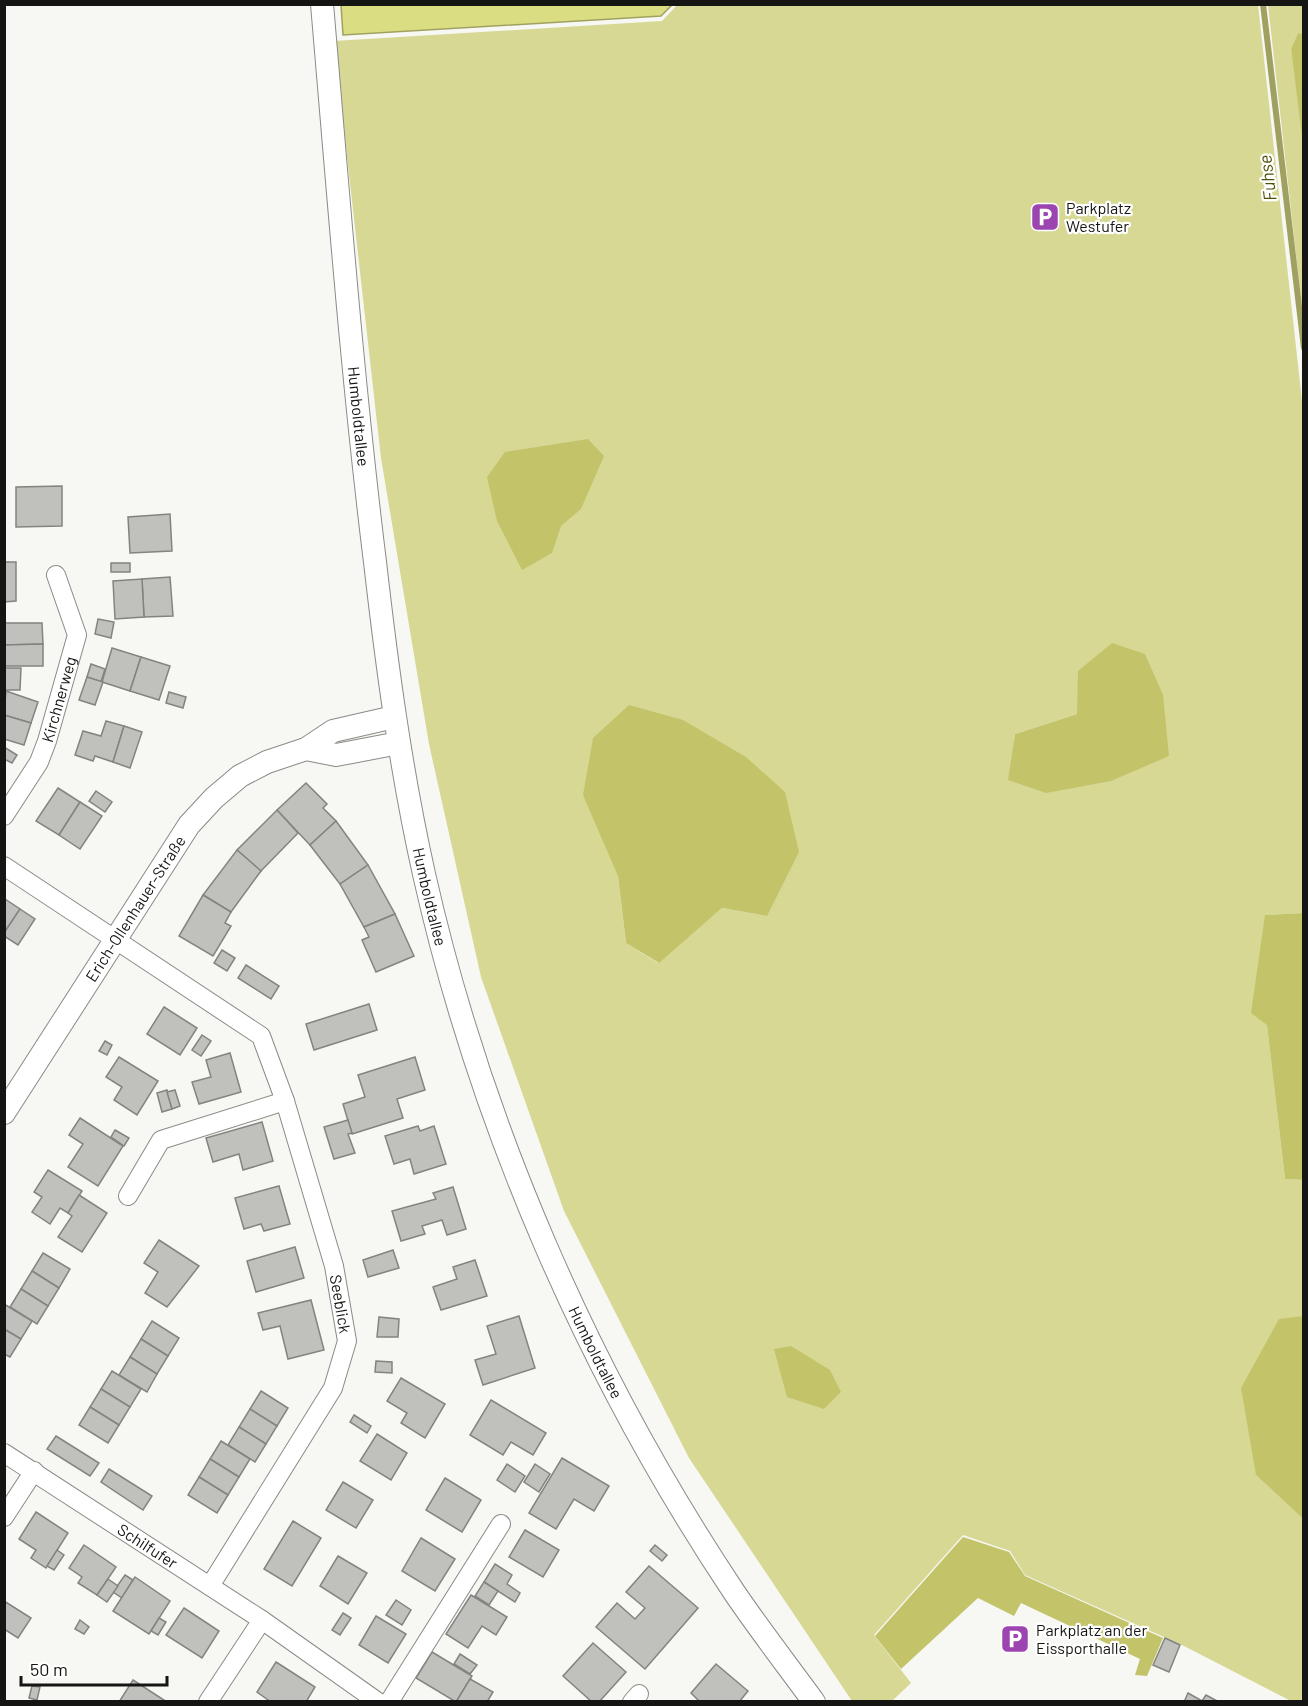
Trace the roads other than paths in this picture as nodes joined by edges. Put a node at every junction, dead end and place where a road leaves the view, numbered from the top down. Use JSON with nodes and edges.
{"nodes":[{"id":1,"x":322,"y":4,"type":"edge"},
{"id":2,"x":56,"y":574,"type":"dead end"},
{"id":3,"x":394,"y":717,"type":"junction"},
{"id":4,"x":399,"y":743,"type":"junction"},
{"id":5,"x":306,"y":749,"type":"junction"},
{"id":6,"x":4,"y":816,"type":"edge"},
{"id":7,"x":4,"y":866,"type":"edge"},
{"id":8,"x":115,"y":938,"type":"junction"},
{"id":9,"x":285,"y":1101,"type":"junction"},
{"id":10,"x":4,"y":1113,"type":"edge"},
{"id":11,"x":128,"y":1196,"type":"dead end"},
{"id":12,"x":4,"y":1453,"type":"edge"},
{"id":13,"x":34,"y":1471,"type":"junction"},
{"id":14,"x":4,"y":1517,"type":"edge"},
{"id":15,"x":501,"y":1524,"type":"dead end"},
{"id":16,"x":210,"y":1586,"type":"junction"},
{"id":17,"x":262,"y":1620,"type":"junction"},
{"id":18,"x":207,"y":1701,"type":"edge"},
{"id":19,"x":378,"y":1701,"type":"edge"},
{"id":20,"x":389,"y":1701,"type":"edge"},
{"id":21,"x":814,"y":1701,"type":"edge"}],
"edges":[{"from":1,"to":3,"type":"street","name":"Humboldtallee"},
{"from":2,"to":6,"type":"street","name":"Kirchnerweg"},
{"from":3,"to":4,"type":"street","name":"Humboldtallee"},
{"from":3,"to":5,"type":"street","name":"Erich-Ollenhauer-Straße"},
{"from":4,"to":5,"type":"street","name":"Erich-Ollenhauer-Straße"},
{"from":4,"to":21,"type":"street","name":"Humboldtallee"},
{"from":5,"to":8,"type":"street","name":"Erich-Ollenhauer-Straße"},
{"from":7,"to":8,"type":"street","name":"Seeblick"},
{"from":8,"to":9,"type":"street","name":"Seeblick"},
{"from":8,"to":10,"type":"street","name":"Erich-Ollenhauer-Straße"},
{"from":9,"to":11,"type":"street"},
{"from":9,"to":16,"type":"street","name":"Seeblick"},
{"from":12,"to":13,"type":"street","name":"Schilfufer"},
{"from":13,"to":14,"type":"street"},
{"from":13,"to":16,"type":"street","name":"Schilfufer"},
{"from":15,"to":20,"type":"street"},
{"from":16,"to":17,"type":"street","name":"Schilfufer"},
{"from":17,"to":18,"type":"street"},
{"from":17,"to":19,"type":"street","name":"Schilfufer"}]}
